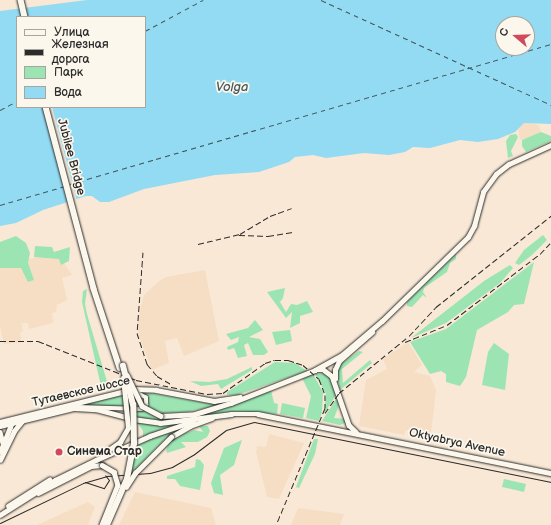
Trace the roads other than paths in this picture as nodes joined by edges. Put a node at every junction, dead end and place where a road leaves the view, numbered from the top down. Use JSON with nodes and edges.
{"nodes":[{"id":1,"x":17,"y":0,"type":"edge"},
{"id":2,"x":21,"y":0,"type":"edge"},
{"id":3,"x":22,"y":16,"type":"edge"},
{"id":4,"x":25,"y":16,"type":"edge"},
{"id":5,"x":46,"y":108,"type":"edge"},
{"id":6,"x":49,"y":108,"type":"edge"},
{"id":7,"x":551,"y":145,"type":"edge"},
{"id":8,"x":92,"y":275,"type":"junction"},
{"id":9,"x":379,"y":324,"type":"junction"},
{"id":10,"x":123,"y":366,"type":"junction"},
{"id":11,"x":315,"y":370,"type":"junction"},
{"id":12,"x":123,"y":378,"type":"junction"},
{"id":13,"x":335,"y":381,"type":"junction"},
{"id":14,"x":124,"y":391,"type":"junction"},
{"id":15,"x":260,"y":392,"type":"junction"},
{"id":16,"x":69,"y":409,"type":"junction"},
{"id":17,"x":223,"y":415,"type":"junction"},
{"id":18,"x":18,"y":418,"type":"junction"},
{"id":19,"x":24,"y":420,"type":"junction"},
{"id":20,"x":0,"y":422,"type":"edge"},
{"id":21,"x":348,"y":422,"type":"junction"},
{"id":22,"x":10,"y":424,"type":"junction"},
{"id":23,"x":0,"y":426,"type":"edge"},
{"id":24,"x":338,"y":429,"type":"junction"},
{"id":25,"x":0,"y":432,"type":"edge"},
{"id":26,"x":360,"y":433,"type":"junction"},
{"id":27,"x":3,"y":446,"type":"junction"},
{"id":28,"x":0,"y":452,"type":"edge"},
{"id":29,"x":0,"y":460,"type":"edge"},
{"id":30,"x":551,"y":473,"type":"edge"},
{"id":31,"x":3,"y":512,"type":"edge"},
{"id":32,"x":0,"y":515,"type":"edge"},
{"id":33,"x":103,"y":525,"type":"edge"},
{"id":34,"x":108,"y":525,"type":"edge"}],
"edges":[{"from":1,"to":3,"type":"highway"},
{"from":2,"to":4,"type":"highway"},
{"from":5,"to":8,"type":"highway","name":"Jubilee Bridge"},
{"from":6,"to":8,"type":"highway"},
{"from":7,"to":9,"type":"main road"},
{"from":8,"to":10,"type":"highway"},
{"from":8,"to":12,"type":"highway"},
{"from":9,"to":11,"type":"main road"},
{"from":9,"to":13,"type":"main road"},
{"from":10,"to":15,"type":"main road","bridge":true},
{"from":10,"to":34,"type":"highway","bridge":true},
{"from":11,"to":13,"type":"main road"},
{"from":11,"to":15,"type":"main road"},
{"from":12,"to":31,"type":"main road","bridge":true},
{"from":12,"to":33,"type":"highway","bridge":true},
{"from":13,"to":21,"type":"main road"},
{"from":14,"to":15,"type":"main road","name":"Тутаевское шоссе"},
{"from":14,"to":16,"type":"street"},
{"from":14,"to":18,"type":"main road","name":"Тутаевское шоссе"},
{"from":16,"to":17,"type":"main road","name":"Тутаевское шоссе"},
{"from":16,"to":19,"type":"main road","name":"Тутаевское шоссе"},
{"from":17,"to":24,"type":"main road","name":"Oktyabrya Avenue"},
{"from":17,"to":31,"type":"main road"},
{"from":17,"to":34,"type":"main road","bridge":true},
{"from":18,"to":20,"type":"main road","name":"Тутаевское шоссе"},
{"from":18,"to":22,"type":"main road"},
{"from":19,"to":22,"type":"main road","name":"Тутаевское шоссе"},
{"from":19,"to":29,"type":"main road"},
{"from":21,"to":24,"type":"main road"},
{"from":21,"to":26,"type":"main road"},
{"from":22,"to":23,"type":"main road","name":"Тутаевское шоссе"},
{"from":22,"to":27,"type":"main road"},
{"from":24,"to":26,"type":"main road","name":"Oktyabrya Avenue"},
{"from":25,"to":27,"type":"main road"},
{"from":26,"to":30,"type":"main road","name":"Oktyabrya Avenue"},
{"from":27,"to":28,"type":"main road"},
{"from":31,"to":32,"type":"main road"},
{"from":31,"to":33,"type":"main road","bridge":true}]}
